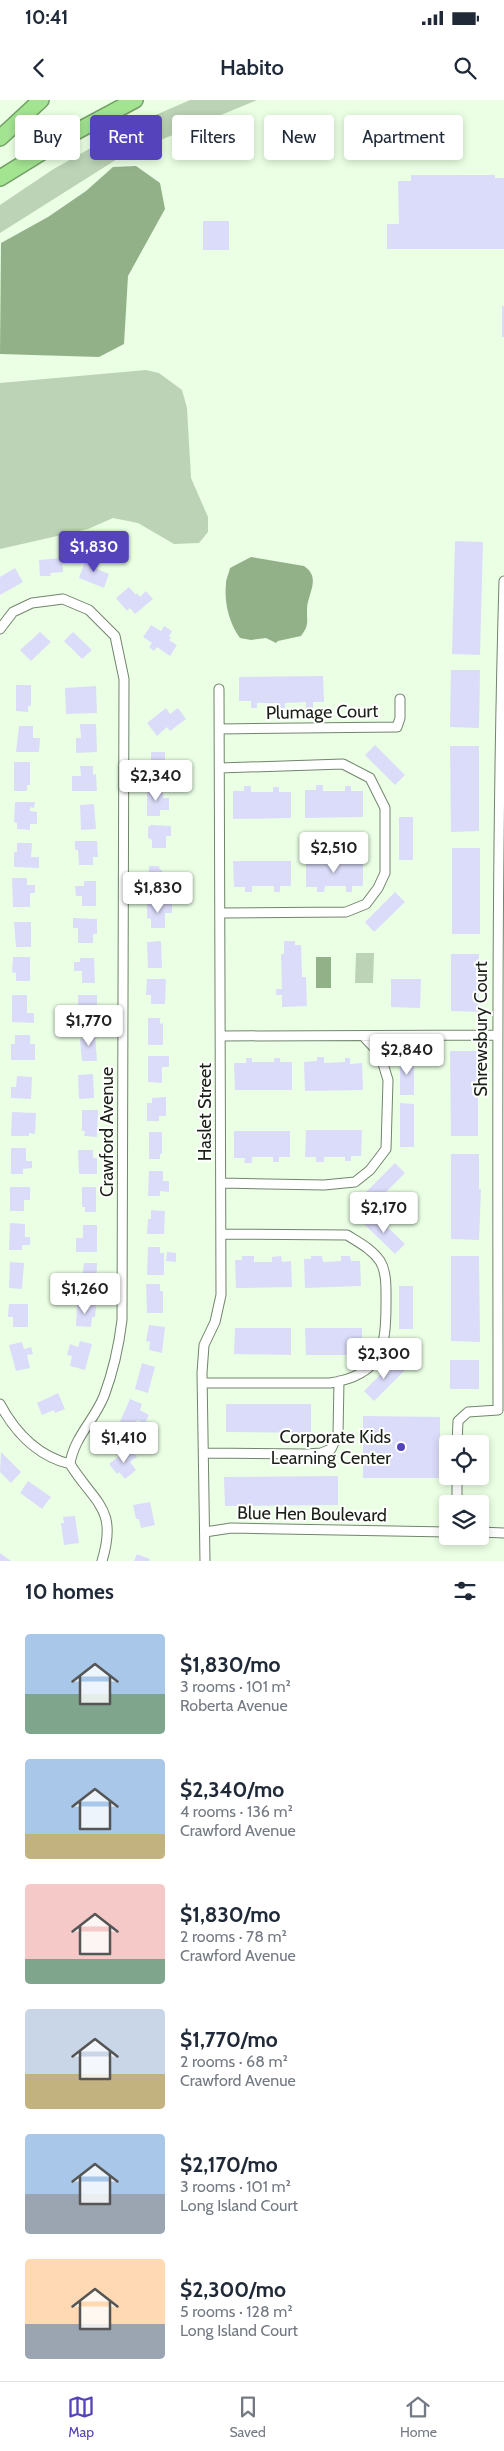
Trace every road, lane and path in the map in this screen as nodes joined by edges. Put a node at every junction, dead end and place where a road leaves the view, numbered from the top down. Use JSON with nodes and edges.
{"nodes":[{"id":1,"x":41,"y":100,"type":"edge"},
{"id":2,"x":135,"y":100,"type":"edge"},
{"id":3,"x":0,"y":138,"type":"edge"},
{"id":4,"x":0,"y":178,"type":"edge"},
{"id":5,"x":504,"y":581,"type":"edge"},
{"id":6,"x":0,"y":629,"type":"edge"},
{"id":7,"x":219,"y":690,"type":"dead end"},
{"id":8,"x":400,"y":699,"type":"dead end"},
{"id":9,"x":220,"y":730,"type":"junction"},
{"id":10,"x":220,"y":768,"type":"junction"},
{"id":11,"x":220,"y":913,"type":"junction"},
{"id":12,"x":496,"y":1035,"type":"junction"},
{"id":13,"x":221,"y":1036,"type":"junction"},
{"id":14,"x":364,"y":1037,"type":"junction"},
{"id":15,"x":221,"y":1183,"type":"junction"},
{"id":16,"x":221,"y":1234,"type":"junction"},
{"id":17,"x":339,"y":1381,"type":"junction"},
{"id":18,"x":203,"y":1383,"type":"junction"},
{"id":19,"x":0,"y":1404,"type":"edge"},
{"id":20,"x":457,"y":1435,"type":"edge"},
{"id":21,"x":204,"y":1453,"type":"junction"},
{"id":22,"x":70,"y":1464,"type":"junction"},
{"id":23,"x":205,"y":1532,"type":"junction"},
{"id":24,"x":439,"y":1532,"type":"edge"},
{"id":25,"x":489,"y":1532,"type":"edge"},
{"id":26,"x":504,"y":1533,"type":"edge"},
{"id":27,"x":102,"y":1561,"type":"edge"},
{"id":28,"x":205,"y":1561,"type":"edge"}],
"edges":[{"from":1,"to":3,"type":"highway"},
{"from":2,"to":4,"type":"highway"},
{"from":5,"to":12,"type":"street","name":"Shrewsbury Court"},
{"from":6,"to":22,"type":"street","name":"Crawford Avenue"},
{"from":7,"to":9,"type":"street","name":"Haslet Street"},
{"from":8,"to":9,"type":"street","name":"Plumage Court"},
{"from":9,"to":10,"type":"street","name":"Haslet Street"},
{"from":10,"to":11,"type":"street","name":"Haslet Street"},
{"from":10,"to":11,"type":"street"},
{"from":11,"to":13,"type":"street","name":"Haslet Street"},
{"from":12,"to":14,"type":"street"},
{"from":12,"to":20,"type":"street","name":"Shrewsbury Court"},
{"from":13,"to":14,"type":"street"},
{"from":13,"to":15,"type":"street","name":"Haslet Street"},
{"from":14,"to":15,"type":"street"},
{"from":15,"to":16,"type":"street","name":"Haslet Street"},
{"from":16,"to":17,"type":"street"},
{"from":16,"to":18,"type":"street","name":"Haslet Street"},
{"from":17,"to":18,"type":"street"},
{"from":17,"to":21,"type":"street"},
{"from":18,"to":21,"type":"street","name":"Haslet Street"},
{"from":19,"to":22,"type":"street"},
{"from":21,"to":23,"type":"street","name":"Haslet Street"},
{"from":22,"to":27,"type":"street"},
{"from":23,"to":24,"type":"street","name":"Blue Hen Boulevard"},
{"from":23,"to":28,"type":"street"},
{"from":25,"to":26,"type":"street"}]}
